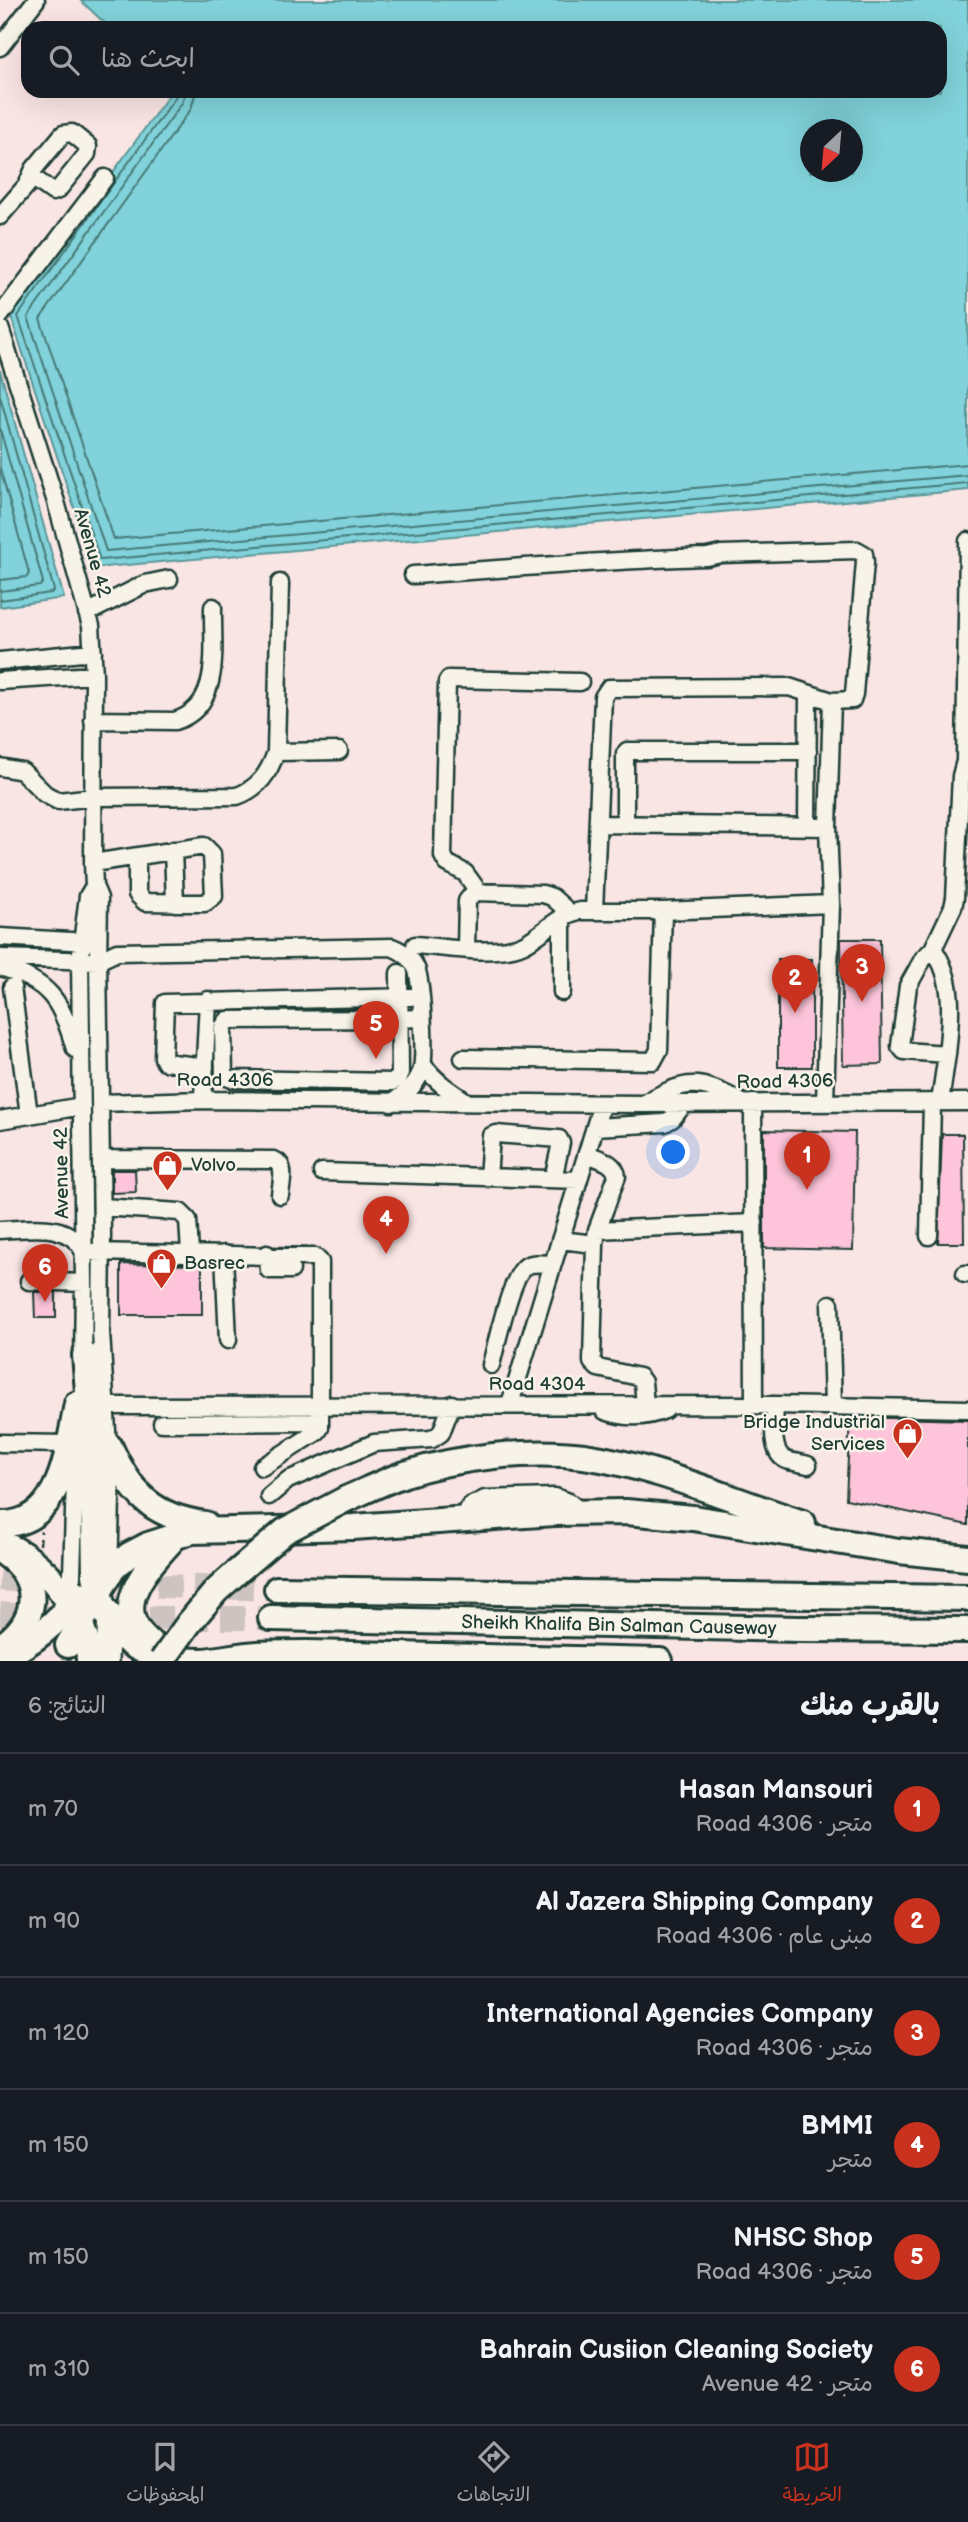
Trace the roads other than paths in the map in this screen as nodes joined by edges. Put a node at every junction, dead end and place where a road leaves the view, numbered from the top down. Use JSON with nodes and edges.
{"nodes":[{"id":1,"x":36,"y":0,"type":"edge"},
{"id":2,"x":0,"y":47,"type":"edge"},
{"id":3,"x":32,"y":177,"type":"dead end"},
{"id":4,"x":105,"y":178,"type":"dead end"},
{"id":5,"x":0,"y":216,"type":"edge"},
{"id":6,"x":0,"y":316,"type":"edge"},
{"id":7,"x":0,"y":328,"type":"edge"},
{"id":8,"x":968,"y":541,"type":"edge"},
{"id":9,"x":413,"y":575,"type":"dead end"},
{"id":10,"x":169,"y":579,"type":"dead end"},
{"id":11,"x":279,"y":583,"type":"dead end"},
{"id":12,"x":213,"y":607,"type":"dead end"},
{"id":13,"x":88,"y":613,"type":"junction"},
{"id":14,"x":93,"y":652,"type":"junction"},
{"id":15,"x":0,"y":661,"type":"edge"},
{"id":16,"x":94,"y":675,"type":"junction"},
{"id":17,"x":0,"y":681,"type":"edge"},
{"id":18,"x":580,"y":682,"type":"dead end"},
{"id":19,"x":808,"y":694,"type":"junction"},
{"id":20,"x":832,"y":701,"type":"junction"},
{"id":21,"x":93,"y":720,"type":"junction"},
{"id":22,"x":339,"y":751,"type":"dead end"},
{"id":23,"x":808,"y":751,"type":"junction"},
{"id":24,"x":276,"y":752,"type":"junction"},
{"id":25,"x":967,"y":761,"type":"edge"},
{"id":26,"x":0,"y":767,"type":"edge"},
{"id":27,"x":94,"y":797,"type":"junction"},
{"id":28,"x":598,"y":824,"type":"junction"},
{"id":29,"x":625,"y":824,"type":"junction"},
{"id":30,"x":807,"y":826,"type":"junction"},
{"id":31,"x":828,"y":827,"type":"junction"},
{"id":32,"x":173,"y":850,"type":"junction"},
{"id":33,"x":137,"y":858,"type":"junction"},
{"id":34,"x":93,"y":863,"type":"junction"},
{"id":35,"x":94,"y":886,"type":"junction"},
{"id":36,"x":478,"y":891,"type":"junction"},
{"id":37,"x":175,"y":903,"type":"junction"},
{"id":38,"x":831,"y":904,"type":"junction"},
{"id":39,"x":594,"y":911,"type":"junction"},
{"id":40,"x":663,"y":911,"type":"junction"},
{"id":41,"x":566,"y":915,"type":"junction"},
{"id":42,"x":0,"y":937,"type":"edge"},
{"id":43,"x":81,"y":941,"type":"junction"},
{"id":44,"x":99,"y":943,"type":"junction"},
{"id":45,"x":466,"y":948,"type":"junction"},
{"id":46,"x":933,"y":948,"type":"junction"},
{"id":47,"x":410,"y":949,"type":"junction"},
{"id":48,"x":117,"y":952,"type":"junction"},
{"id":49,"x":0,"y":958,"type":"edge"},
{"id":50,"x":80,"y":960,"type":"junction"},
{"id":51,"x":98,"y":961,"type":"junction"},
{"id":52,"x":0,"y":967,"type":"edge"},
{"id":53,"x":399,"y":973,"type":"dead end"},
{"id":54,"x":12,"y":987,"type":"dead end"},
{"id":55,"x":562,"y":992,"type":"dead end"},
{"id":56,"x":420,"y":996,"type":"junction"},
{"id":57,"x":400,"y":998,"type":"junction"},
{"id":58,"x":208,"y":1000,"type":"junction"},
{"id":59,"x":399,"y":1018,"type":"junction"},
{"id":60,"x":422,"y":1018,"type":"junction"},
{"id":61,"x":947,"y":1054,"type":"junction"},
{"id":62,"x":463,"y":1058,"type":"dead end"},
{"id":63,"x":423,"y":1065,"type":"junction"},
{"id":64,"x":205,"y":1067,"type":"junction"},
{"id":65,"x":80,"y":1069,"type":"junction"},
{"id":66,"x":385,"y":1082,"type":"junction"},
{"id":67,"x":203,"y":1100,"type":"junction"},
{"id":68,"x":825,"y":1102,"type":"junction"},
{"id":69,"x":936,"y":1102,"type":"junction"},
{"id":70,"x":968,"y":1102,"type":"edge"},
{"id":71,"x":101,"y":1103,"type":"junction"},
{"id":72,"x":385,"y":1103,"type":"junction"},
{"id":73,"x":748,"y":1103,"type":"junction"},
{"id":74,"x":469,"y":1104,"type":"junction"},
{"id":75,"x":602,"y":1104,"type":"junction"},
{"id":76,"x":644,"y":1104,"type":"junction"},
{"id":77,"x":684,"y":1104,"type":"junction"},
{"id":78,"x":82,"y":1106,"type":"junction"},
{"id":79,"x":29,"y":1115,"type":"junction"},
{"id":80,"x":0,"y":1120,"type":"edge"},
{"id":81,"x":595,"y":1127,"type":"junction"},
{"id":82,"x":587,"y":1154,"type":"junction"},
{"id":83,"x":101,"y":1160,"type":"junction"},
{"id":84,"x":322,"y":1172,"type":"dead end"},
{"id":85,"x":488,"y":1178,"type":"junction"},
{"id":86,"x":553,"y":1179,"type":"junction"},
{"id":87,"x":579,"y":1180,"type":"junction"},
{"id":88,"x":280,"y":1195,"type":"dead end"},
{"id":89,"x":102,"y":1207,"type":"junction"},
{"id":90,"x":83,"y":1209,"type":"junction"},
{"id":91,"x":754,"y":1223,"type":"junction"},
{"id":92,"x":59,"y":1229,"type":"junction"},
{"id":93,"x":0,"y":1230,"type":"edge"},
{"id":94,"x":929,"y":1236,"type":"dead end"},
{"id":95,"x":596,"y":1237,"type":"junction"},
{"id":96,"x":560,"y":1240,"type":"junction"},
{"id":97,"x":83,"y":1252,"type":"junction"},
{"id":98,"x":103,"y":1252,"type":"junction"},
{"id":99,"x":190,"y":1253,"type":"junction"},
{"id":100,"x":224,"y":1254,"type":"junction"},
{"id":101,"x":267,"y":1254,"type":"junction"},
{"id":102,"x":553,"y":1264,"type":"junction"},
{"id":103,"x":291,"y":1270,"type":"dead end"},
{"id":104,"x":29,"y":1281,"type":"dead end"},
{"id":105,"x":84,"y":1283,"type":"junction"},
{"id":106,"x":510,"y":1296,"type":"junction"},
{"id":107,"x":541,"y":1303,"type":"junction"},
{"id":108,"x":830,"y":1304,"type":"dead end"},
{"id":109,"x":228,"y":1339,"type":"dead end"},
{"id":110,"x":85,"y":1355,"type":"junction"},
{"id":111,"x":491,"y":1365,"type":"dead end"},
{"id":112,"x":77,"y":1404,"type":"junction"},
{"id":113,"x":320,"y":1404,"type":"junction"},
{"id":114,"x":452,"y":1404,"type":"junction"},
{"id":115,"x":510,"y":1405,"type":"junction"},
{"id":116,"x":593,"y":1405,"type":"junction"},
{"id":117,"x":645,"y":1405,"type":"junction"},
{"id":118,"x":677,"y":1405,"type":"junction"},
{"id":119,"x":754,"y":1405,"type":"junction"},
{"id":120,"x":775,"y":1405,"type":"junction"},
{"id":121,"x":107,"y":1406,"type":"junction"},
{"id":122,"x":833,"y":1406,"type":"junction"},
{"id":123,"x":968,"y":1409,"type":"edge"},
{"id":124,"x":320,"y":1422,"type":"junction"},
{"id":125,"x":162,"y":1423,"type":"dead end"},
{"id":126,"x":0,"y":1443,"type":"edge"},
{"id":127,"x":69,"y":1444,"type":"junction"},
{"id":128,"x":110,"y":1447,"type":"junction"},
{"id":129,"x":808,"y":1465,"type":"dead end"},
{"id":130,"x":262,"y":1467,"type":"dead end"},
{"id":131,"x":269,"y":1496,"type":"dead end"},
{"id":132,"x":0,"y":1524,"type":"edge"},
{"id":133,"x":248,"y":1529,"type":"junction"},
{"id":134,"x":176,"y":1536,"type":"junction"},
{"id":135,"x":0,"y":1544,"type":"edge"},
{"id":136,"x":0,"y":1551,"type":"edge"},
{"id":137,"x":958,"y":1556,"type":"edge"},
{"id":138,"x":103,"y":1575,"type":"junction"},
{"id":139,"x":277,"y":1589,"type":"tunnel mouth"},
{"id":140,"x":968,"y":1598,"type":"edge"},
{"id":141,"x":271,"y":1618,"type":"tunnel mouth"},
{"id":142,"x":108,"y":1621,"type":"junction"},
{"id":143,"x":968,"y":1630,"type":"edge"},
{"id":144,"x":72,"y":1635,"type":"edge"},
{"id":145,"x":0,"y":1647,"type":"edge"},
{"id":146,"x":401,"y":1655,"type":"junction"},
{"id":147,"x":0,"y":1659,"type":"edge"},
{"id":148,"x":89,"y":1661,"type":"edge"},
{"id":149,"x":107,"y":1661,"type":"edge"},
{"id":150,"x":162,"y":1661,"type":"edge"},
{"id":151,"x":177,"y":1661,"type":"edge"},
{"id":152,"x":356,"y":1661,"type":"edge"},
{"id":153,"x":660,"y":1661,"type":"edge"}],
"edges":[{"from":1,"to":2,"type":"street"},
{"from":3,"to":5,"type":"street"},
{"from":4,"to":6,"type":"street"},
{"from":7,"to":13,"type":"street","name":"Avenue 42"},
{"from":8,"to":25,"type":"street"},
{"from":9,"to":20,"type":"street"},
{"from":10,"to":13,"type":"street"},
{"from":11,"to":24,"type":"street"},
{"from":12,"to":21,"type":"street"},
{"from":13,"to":14,"type":"street","name":"Avenue 42"},
{"from":14,"to":15,"type":"street"},
{"from":14,"to":16,"type":"street","name":"Avenue 42"},
{"from":16,"to":17,"type":"street"},
{"from":16,"to":21,"type":"street","name":"Avenue 42"},
{"from":18,"to":36,"type":"street"},
{"from":19,"to":20,"type":"street"},
{"from":19,"to":23,"type":"street"},
{"from":19,"to":28,"type":"street"},
{"from":20,"to":31,"type":"street"},
{"from":21,"to":27,"type":"street","name":"Avenue 42"},
{"from":22,"to":24,"type":"street"},
{"from":23,"to":29,"type":"street"},
{"from":23,"to":30,"type":"street"},
{"from":24,"to":27,"type":"street"},
{"from":25,"to":46,"type":"street"},
{"from":26,"to":27,"type":"street"},
{"from":27,"to":34,"type":"street","name":"Avenue 42"},
{"from":28,"to":29,"type":"street"},
{"from":28,"to":39,"type":"street"},
{"from":29,"to":30,"type":"street"},
{"from":30,"to":31,"type":"street"},
{"from":31,"to":38,"type":"street"},
{"from":32,"to":33,"type":"street"},
{"from":32,"to":37,"type":"street"},
{"from":32,"to":37,"type":"street"},
{"from":33,"to":34,"type":"street"},
{"from":33,"to":37,"type":"street"},
{"from":34,"to":35,"type":"street","name":"Avenue 42"},
{"from":35,"to":43,"type":"street","name":"Avenue 42"},
{"from":35,"to":44,"type":"street","name":"Avenue 42"},
{"from":36,"to":41,"type":"street"},
{"from":36,"to":45,"type":"street"},
{"from":38,"to":40,"type":"street"},
{"from":38,"to":68,"type":"street"},
{"from":39,"to":40,"type":"street"},
{"from":39,"to":41,"type":"street"},
{"from":40,"to":62,"type":"street"},
{"from":41,"to":45,"type":"street"},
{"from":41,"to":55,"type":"street"},
{"from":42,"to":43,"type":"street"},
{"from":43,"to":44,"type":"street"},
{"from":43,"to":50,"type":"street","name":"Avenue 42"},
{"from":44,"to":48,"type":"street"},
{"from":44,"to":51,"type":"street","name":"Avenue 42"},
{"from":45,"to":47,"type":"street"},
{"from":46,"to":61,"type":"street"},
{"from":46,"to":61,"type":"street"},
{"from":47,"to":48,"type":"street"},
{"from":47,"to":56,"type":"street"},
{"from":48,"to":51,"type":"street"},
{"from":49,"to":50,"type":"street"},
{"from":50,"to":51,"type":"street"},
{"from":50,"to":65,"type":"street","name":"Avenue 42"},
{"from":51,"to":71,"type":"street","name":"Avenue 42"},
{"from":52,"to":65,"type":"street"},
{"from":53,"to":57,"type":"street"},
{"from":54,"to":79,"type":"street"},
{"from":56,"to":57,"type":"street"},
{"from":56,"to":60,"type":"street"},
{"from":57,"to":58,"type":"street"},
{"from":57,"to":59,"type":"street"},
{"from":58,"to":64,"type":"street"},
{"from":58,"to":64,"type":"street"},
{"from":59,"to":60,"type":"street"},
{"from":59,"to":66,"type":"street"},
{"from":59,"to":66,"type":"street"},
{"from":60,"to":63,"type":"street"},
{"from":61,"to":69,"type":"street"},
{"from":63,"to":72,"type":"street"},
{"from":63,"to":74,"type":"street"},
{"from":64,"to":67,"type":"street"},
{"from":65,"to":78,"type":"street","name":"Avenue 42"},
{"from":66,"to":72,"type":"street"},
{"from":67,"to":71,"type":"street","name":"Road 4306"},
{"from":67,"to":72,"type":"street","name":"Road 4306"},
{"from":68,"to":69,"type":"street","name":"Road 4306"},
{"from":68,"to":73,"type":"street","name":"Road 4306"},
{"from":69,"to":70,"type":"street","name":"Road 4306"},
{"from":69,"to":94,"type":"street"},
{"from":71,"to":83,"type":"street","name":"Avenue 42"},
{"from":72,"to":74,"type":"street","name":"Road 4306"},
{"from":73,"to":76,"type":"street"},
{"from":73,"to":77,"type":"street","name":"Road 4306"},
{"from":73,"to":91,"type":"street"},
{"from":74,"to":75,"type":"street","name":"Road 4306"},
{"from":75,"to":76,"type":"street","name":"Road 4306"},
{"from":75,"to":81,"type":"street"},
{"from":76,"to":77,"type":"street","name":"Road 4306"},
{"from":77,"to":81,"type":"street"},
{"from":78,"to":79,"type":"street"},
{"from":78,"to":90,"type":"street","name":"Avenue 42"},
{"from":79,"to":80,"type":"street"},
{"from":81,"to":82,"type":"street"},
{"from":82,"to":87,"type":"street"},
{"from":82,"to":95,"type":"street"},
{"from":83,"to":88,"type":"street"},
{"from":83,"to":89,"type":"street","name":"Avenue 42"},
{"from":84,"to":85,"type":"street"},
{"from":85,"to":86,"type":"street"},
{"from":85,"to":86,"type":"street"},
{"from":86,"to":87,"type":"street"},
{"from":87,"to":96,"type":"street"},
{"from":89,"to":98,"type":"street","name":"Avenue 42"},
{"from":89,"to":99,"type":"street"},
{"from":90,"to":92,"type":"street"},
{"from":90,"to":97,"type":"street","name":"Avenue 42"},
{"from":91,"to":95,"type":"street"},
{"from":91,"to":119,"type":"street"},
{"from":92,"to":93,"type":"street"},
{"from":92,"to":97,"type":"street"},
{"from":95,"to":96,"type":"street"},
{"from":95,"to":117,"type":"street"},
{"from":96,"to":102,"type":"street"},
{"from":97,"to":98,"type":"street"},
{"from":97,"to":105,"type":"street","name":"Avenue 42"},
{"from":98,"to":99,"type":"street"},
{"from":98,"to":121,"type":"street","name":"Avenue 42"},
{"from":99,"to":100,"type":"street"},
{"from":100,"to":101,"type":"street"},
{"from":100,"to":109,"type":"street"},
{"from":101,"to":103,"type":"street"},
{"from":101,"to":113,"type":"street"},
{"from":102,"to":106,"type":"street"},
{"from":102,"to":107,"type":"street"},
{"from":104,"to":105,"type":"street"},
{"from":105,"to":110,"type":"street","name":"Avenue 42"},
{"from":106,"to":107,"type":"street"},
{"from":106,"to":111,"type":"street"},
{"from":107,"to":115,"type":"street"},
{"from":108,"to":122,"type":"street"},
{"from":110,"to":112,"type":"street","name":"Avenue 42"},
{"from":110,"to":138,"type":"highway"},
{"from":112,"to":127,"type":"highway"},
{"from":112,"to":144,"type":"street","name":"Avenue 42"},
{"from":113,"to":114,"type":"street","name":"Road 4304"},
{"from":113,"to":121,"type":"street","name":"Road 4304"},
{"from":113,"to":124,"type":"street"},
{"from":114,"to":115,"type":"street","name":"Road 4304"},
{"from":114,"to":131,"type":"street"},
{"from":115,"to":116,"type":"street","name":"Road 4304"},
{"from":116,"to":117,"type":"street","name":"Road 4304"},
{"from":116,"to":118,"type":"street"},
{"from":117,"to":118,"type":"street","name":"Road 4304"},
{"from":118,"to":119,"type":"street","name":"Road 4304"},
{"from":119,"to":120,"type":"street","name":"Road 4304"},
{"from":120,"to":122,"type":"street","name":"Road 4304"},
{"from":120,"to":129,"type":"street"},
{"from":121,"to":128,"type":"street","name":"Avenue 42"},
{"from":122,"to":123,"type":"street","name":"Road 4304"},
{"from":124,"to":125,"type":"street"},
{"from":124,"to":130,"type":"street"},
{"from":126,"to":127,"type":"street"},
{"from":127,"to":132,"type":"highway"},
{"from":128,"to":133,"type":"highway"},
{"from":128,"to":138,"type":"street","name":"Avenue 42"},
{"from":133,"to":134,"type":"highway"},
{"from":133,"to":137,"type":"highway"},
{"from":134,"to":138,"type":"highway"},
{"from":134,"to":151,"type":"highway"},
{"from":135,"to":144,"type":"highway"},
{"from":136,"to":145,"type":"highway"},
{"from":137,"to":150,"type":"highway","bridge":true},
{"from":138,"to":142,"type":"highway"},
{"from":138,"to":144,"type":"highway"},
{"from":139,"to":140,"type":"highway","name":"Sheikh Khalifa Bin Salman Causeway"},
{"from":141,"to":143,"type":"highway","name":"Sheikh Khalifa Bin Salman Causeway"},
{"from":142,"to":149,"type":"main road"},
{"from":142,"to":151,"type":"highway"},
{"from":144,"to":147,"type":"highway"},
{"from":144,"to":148,"type":"highway"},
{"from":146,"to":151,"type":"highway"},
{"from":146,"to":152,"type":"highway"},
{"from":146,"to":153,"type":"highway"}]}
